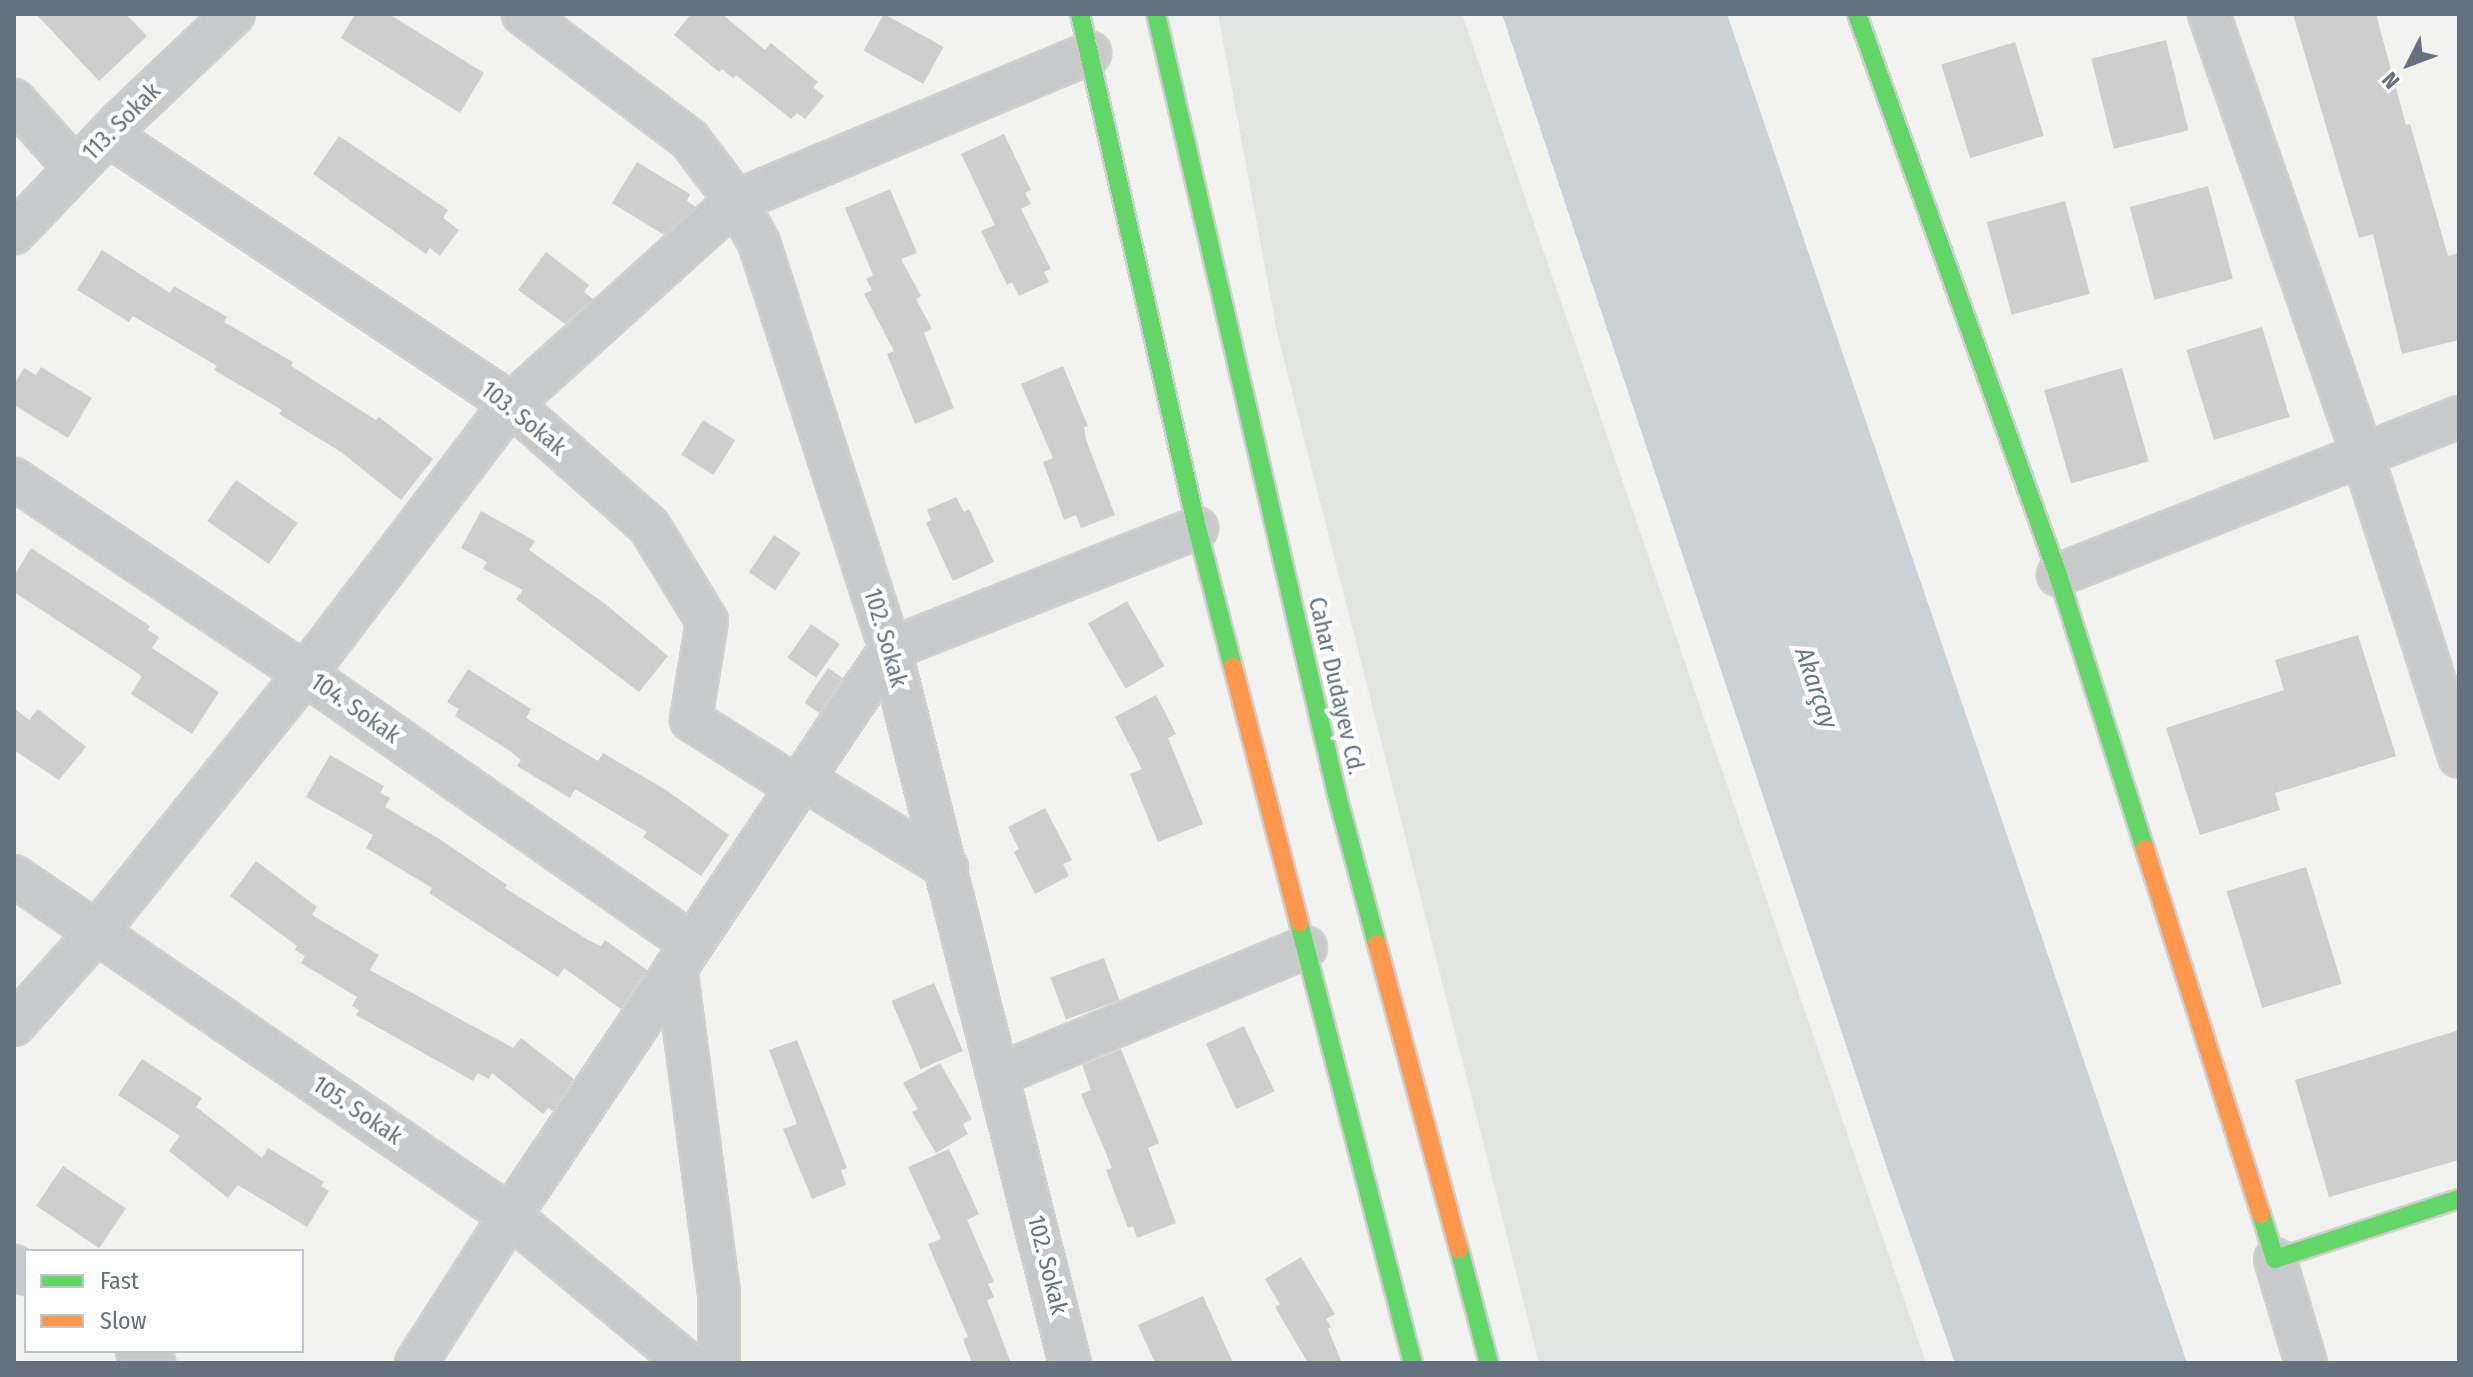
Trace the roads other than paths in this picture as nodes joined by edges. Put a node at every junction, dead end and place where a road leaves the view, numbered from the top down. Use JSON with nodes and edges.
{"nodes":[{"id":1,"x":234,"y":14,"type":"edge"},
{"id":2,"x":523,"y":14,"type":"edge"},
{"id":3,"x":1080,"y":14,"type":"edge"},
{"id":4,"x":1156,"y":14,"type":"edge"},
{"id":5,"x":1857,"y":14,"type":"edge"},
{"id":6,"x":2209,"y":14,"type":"edge"},
{"id":7,"x":1090,"y":53,"type":"junction"},
{"id":8,"x":14,"y":100,"type":"edge"},
{"id":9,"x":108,"y":135,"type":"junction"},
{"id":10,"x":75,"y":168,"type":"junction"},
{"id":11,"x":736,"y":201,"type":"junction"},
{"id":12,"x":14,"y":233,"type":"edge"},
{"id":13,"x":511,"y":404,"type":"junction"},
{"id":14,"x":2459,"y":417,"type":"edge"},
{"id":15,"x":2362,"y":454,"type":"junction"},
{"id":16,"x":14,"y":479,"type":"edge"},
{"id":17,"x":1197,"y":528,"type":"junction"},
{"id":18,"x":2058,"y":575,"type":"junction"},
{"id":19,"x":890,"y":649,"type":"junction"},
{"id":20,"x":305,"y":674,"type":"junction"},
{"id":21,"x":2459,"y":757,"type":"edge"},
{"id":22,"x":800,"y":783,"type":"junction"},
{"id":23,"x":947,"y":868,"type":"junction"},
{"id":24,"x":14,"y":876,"type":"edge"},
{"id":25,"x":96,"y":933,"type":"junction"},
{"id":26,"x":1306,"y":947,"type":"junction"},
{"id":27,"x":684,"y":956,"type":"junction"},
{"id":28,"x":14,"y":1025,"type":"edge"},
{"id":29,"x":1000,"y":1074,"type":"junction"},
{"id":30,"x":2459,"y":1199,"type":"edge"},
{"id":31,"x":510,"y":1216,"type":"junction"},
{"id":32,"x":2275,"y":1259,"type":"junction"},
{"id":33,"x":416,"y":1363,"type":"edge"},
{"id":34,"x":687,"y":1363,"type":"edge"},
{"id":35,"x":719,"y":1363,"type":"edge"},
{"id":36,"x":1070,"y":1363,"type":"edge"},
{"id":37,"x":1413,"y":1363,"type":"edge"},
{"id":38,"x":1489,"y":1363,"type":"edge"},
{"id":39,"x":2306,"y":1363,"type":"edge"}],
"edges":[{"from":1,"to":9,"type":"street","name":"113. Sokak"},
{"from":2,"to":11,"type":"street","name":"102. Sokak"},
{"from":3,"to":7,"type":"main road"},
{"from":4,"to":38,"type":"main road","name":"Cahar Dudayev Cd."},
{"from":5,"to":18,"type":"main road"},
{"from":6,"to":15,"type":"street"},
{"from":7,"to":11,"type":"street"},
{"from":7,"to":17,"type":"main road"},
{"from":8,"to":10,"type":"street"},
{"from":9,"to":10,"type":"street","name":"113. Sokak"},
{"from":9,"to":13,"type":"street","name":"103. Sokak"},
{"from":10,"to":12,"type":"street","name":"113. Sokak"},
{"from":11,"to":13,"type":"street"},
{"from":11,"to":19,"type":"street","name":"102. Sokak"},
{"from":13,"to":20,"type":"street"},
{"from":13,"to":22,"type":"street","name":"103. Sokak"},
{"from":14,"to":15,"type":"street"},
{"from":15,"to":18,"type":"street"},
{"from":15,"to":21,"type":"street"},
{"from":16,"to":20,"type":"street","name":"104. Sokak"},
{"from":17,"to":19,"type":"street"},
{"from":17,"to":26,"type":"main road"},
{"from":18,"to":32,"type":"main road"},
{"from":19,"to":22,"type":"street"},
{"from":19,"to":23,"type":"street","name":"102. Sokak"},
{"from":20,"to":25,"type":"street"},
{"from":20,"to":27,"type":"street","name":"104. Sokak"},
{"from":22,"to":23,"type":"street"},
{"from":22,"to":27,"type":"street"},
{"from":23,"to":29,"type":"street","name":"102. Sokak"},
{"from":24,"to":25,"type":"street","name":"105. Sokak"},
{"from":25,"to":28,"type":"street"},
{"from":25,"to":31,"type":"street","name":"105. Sokak"},
{"from":26,"to":29,"type":"street"},
{"from":26,"to":37,"type":"main road"},
{"from":27,"to":31,"type":"street"},
{"from":27,"to":35,"type":"street"},
{"from":29,"to":36,"type":"street","name":"102. Sokak"},
{"from":30,"to":32,"type":"main road"},
{"from":31,"to":33,"type":"street"},
{"from":31,"to":34,"type":"street","name":"105. Sokak"},
{"from":32,"to":39,"type":"street"}]}
